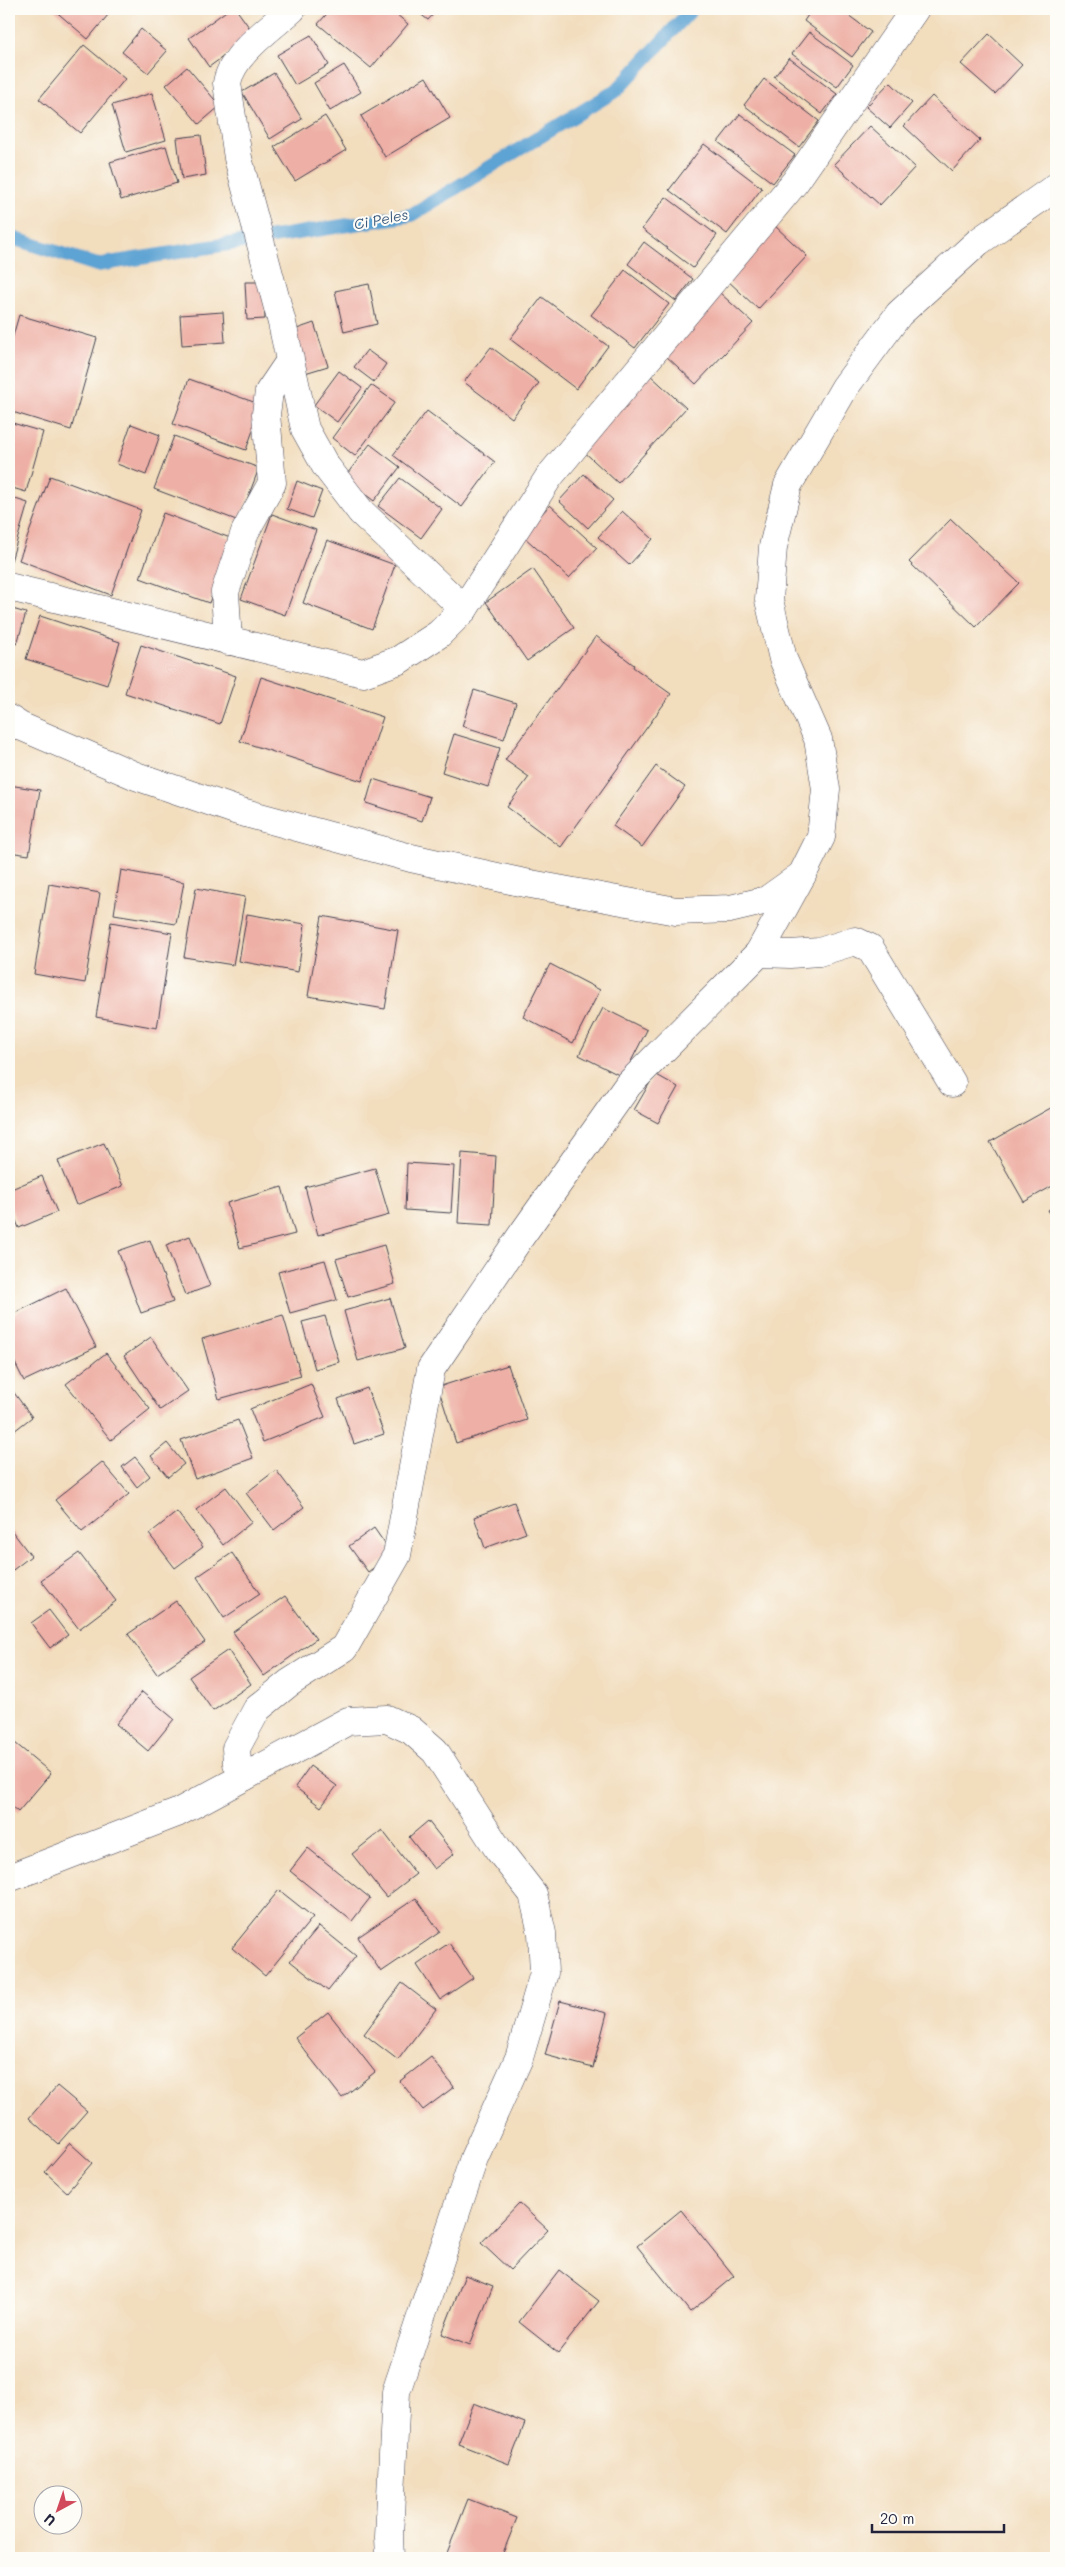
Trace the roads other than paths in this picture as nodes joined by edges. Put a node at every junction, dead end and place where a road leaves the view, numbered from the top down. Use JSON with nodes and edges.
{"nodes":[{"id":1,"x":292,"y":9,"type":"edge"},
{"id":2,"x":915,"y":9,"type":"edge"},
{"id":3,"x":1056,"y":187,"type":"edge"},
{"id":4,"x":290,"y":361,"type":"junction"},
{"id":5,"x":9,"y":587,"type":"edge"},
{"id":6,"x":464,"y":609,"type":"junction"},
{"id":7,"x":228,"y":641,"type":"junction"},
{"id":8,"x":9,"y":719,"type":"edge"},
{"id":9,"x":802,"y":875,"type":"junction"},
{"id":10,"x":759,"y":953,"type":"junction"},
{"id":11,"x":952,"y":1083,"type":"dead end"},
{"id":12,"x":244,"y":1777,"type":"junction"},
{"id":13,"x":9,"y":1878,"type":"edge"},
{"id":14,"x":390,"y":2558,"type":"edge"}],
"edges":[{"from":1,"to":4,"type":"main road"},
{"from":2,"to":6,"type":"main road"},
{"from":3,"to":9,"type":"main road"},
{"from":4,"to":6,"type":"main road"},
{"from":4,"to":7,"type":"main road"},
{"from":5,"to":7,"type":"main road"},
{"from":6,"to":7,"type":"main road"},
{"from":8,"to":9,"type":"main road"},
{"from":9,"to":10,"type":"main road"},
{"from":10,"to":11,"type":"main road"},
{"from":10,"to":12,"type":"main road"},
{"from":12,"to":13,"type":"main road"},
{"from":12,"to":14,"type":"main road"}]}
